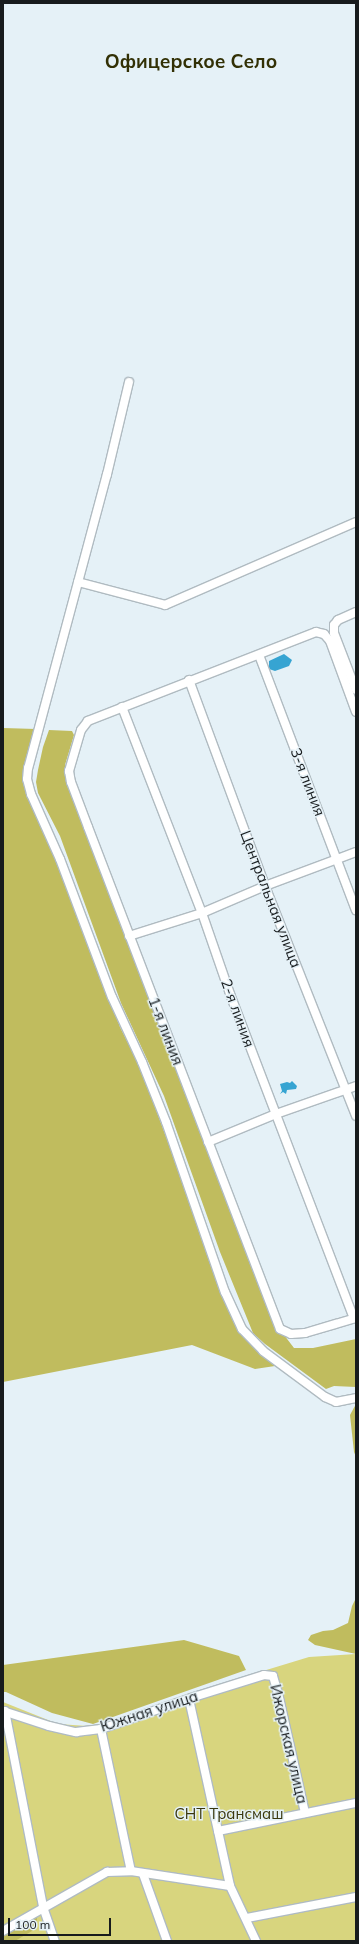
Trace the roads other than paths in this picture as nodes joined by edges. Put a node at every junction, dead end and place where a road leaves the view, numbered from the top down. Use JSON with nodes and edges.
{"nodes":[{"id":1,"x":129,"y":382,"type":"dead end"},
{"id":2,"x":356,"y":522,"type":"edge"},
{"id":3,"x":78,"y":582,"type":"junction"},
{"id":4,"x":356,"y":612,"type":"edge"},
{"id":5,"x":259,"y":655,"type":"junction"},
{"id":6,"x":189,"y":680,"type":"junction"},
{"id":7,"x":356,"y":690,"type":"edge"},
{"id":8,"x":122,"y":707,"type":"junction"},
{"id":9,"x":356,"y":712,"type":"edge"},
{"id":10,"x":356,"y":852,"type":"edge"},
{"id":11,"x":337,"y":859,"type":"junction"},
{"id":12,"x":265,"y":886,"type":"junction"},
{"id":13,"x":356,"y":910,"type":"edge"},
{"id":14,"x":202,"y":913,"type":"junction"},
{"id":15,"x":129,"y":936,"type":"junction"},
{"id":16,"x":356,"y":1086,"type":"edge"},
{"id":17,"x":346,"y":1089,"type":"junction"},
{"id":18,"x":276,"y":1114,"type":"junction"},
{"id":19,"x":356,"y":1116,"type":"edge"},
{"id":20,"x":208,"y":1142,"type":"junction"},
{"id":21,"x":355,"y":1318,"type":"edge"},
{"id":22,"x":356,"y":1398,"type":"edge"},
{"id":23,"x":272,"y":1676,"type":"joint"},
{"id":24,"x":189,"y":1699,"type":"junction"},
{"id":25,"x":4,"y":1711,"type":"edge"},
{"id":26,"x":101,"y":1729,"type":"junction"},
{"id":27,"x":356,"y":1802,"type":"edge"},
{"id":28,"x":305,"y":1813,"type":"junction"},
{"id":29,"x":218,"y":1831,"type":"junction"},
{"id":30,"x":131,"y":1872,"type":"junction"},
{"id":31,"x":143,"y":1874,"type":"junction"},
{"id":32,"x":230,"y":1886,"type":"junction"},
{"id":33,"x":356,"y":1897,"type":"edge"},
{"id":34,"x":44,"y":1907,"type":"junction"},
{"id":35,"x":247,"y":1918,"type":"junction"},
{"id":36,"x":3,"y":1931,"type":"edge"},
{"id":37,"x":55,"y":1941,"type":"edge"},
{"id":38,"x":167,"y":1941,"type":"edge"},
{"id":39,"x":256,"y":1941,"type":"edge"}],
"edges":[{"from":1,"to":3,"type":"street"},
{"from":2,"to":3,"type":"street"},
{"from":3,"to":22,"type":"street"},
{"from":4,"to":7,"type":"street"},
{"from":5,"to":6,"type":"street"},
{"from":5,"to":9,"type":"street"},
{"from":5,"to":11,"type":"street","name":"3-я линия"},
{"from":6,"to":8,"type":"street"},
{"from":6,"to":12,"type":"street","name":"Центральная улица"},
{"from":8,"to":14,"type":"street","name":"2-я линия"},
{"from":8,"to":15,"type":"street","name":"1-я линия"},
{"from":10,"to":11,"type":"street"},
{"from":11,"to":12,"type":"street"},
{"from":11,"to":13,"type":"street","name":"3-я линия"},
{"from":12,"to":14,"type":"street"},
{"from":12,"to":17,"type":"street","name":"Центральная улица"},
{"from":14,"to":15,"type":"street"},
{"from":14,"to":18,"type":"street","name":"2-я линия"},
{"from":15,"to":20,"type":"street","name":"1-я линия"},
{"from":16,"to":17,"type":"street"},
{"from":17,"to":18,"type":"street"},
{"from":17,"to":19,"type":"street","name":"Центральная улица"},
{"from":18,"to":20,"type":"street"},
{"from":18,"to":21,"type":"street","name":"2-я линия"},
{"from":20,"to":21,"type":"street","name":"1-я линия"},
{"from":23,"to":24,"type":"street","name":"Южная улица"},
{"from":23,"to":28,"type":"street","name":"Ижорская улица"},
{"from":24,"to":26,"type":"street","name":"Южная улица"},
{"from":24,"to":29,"type":"street"},
{"from":25,"to":26,"type":"street","name":"Южная улица"},
{"from":25,"to":34,"type":"street"},
{"from":26,"to":30,"type":"street"},
{"from":27,"to":28,"type":"street"},
{"from":28,"to":29,"type":"street"},
{"from":29,"to":32,"type":"street"},
{"from":30,"to":31,"type":"street"},
{"from":30,"to":34,"type":"street"},
{"from":31,"to":32,"type":"street"},
{"from":31,"to":38,"type":"street"},
{"from":32,"to":35,"type":"street"},
{"from":33,"to":35,"type":"street"},
{"from":34,"to":36,"type":"street"},
{"from":34,"to":37,"type":"street"},
{"from":35,"to":39,"type":"street"}]}
